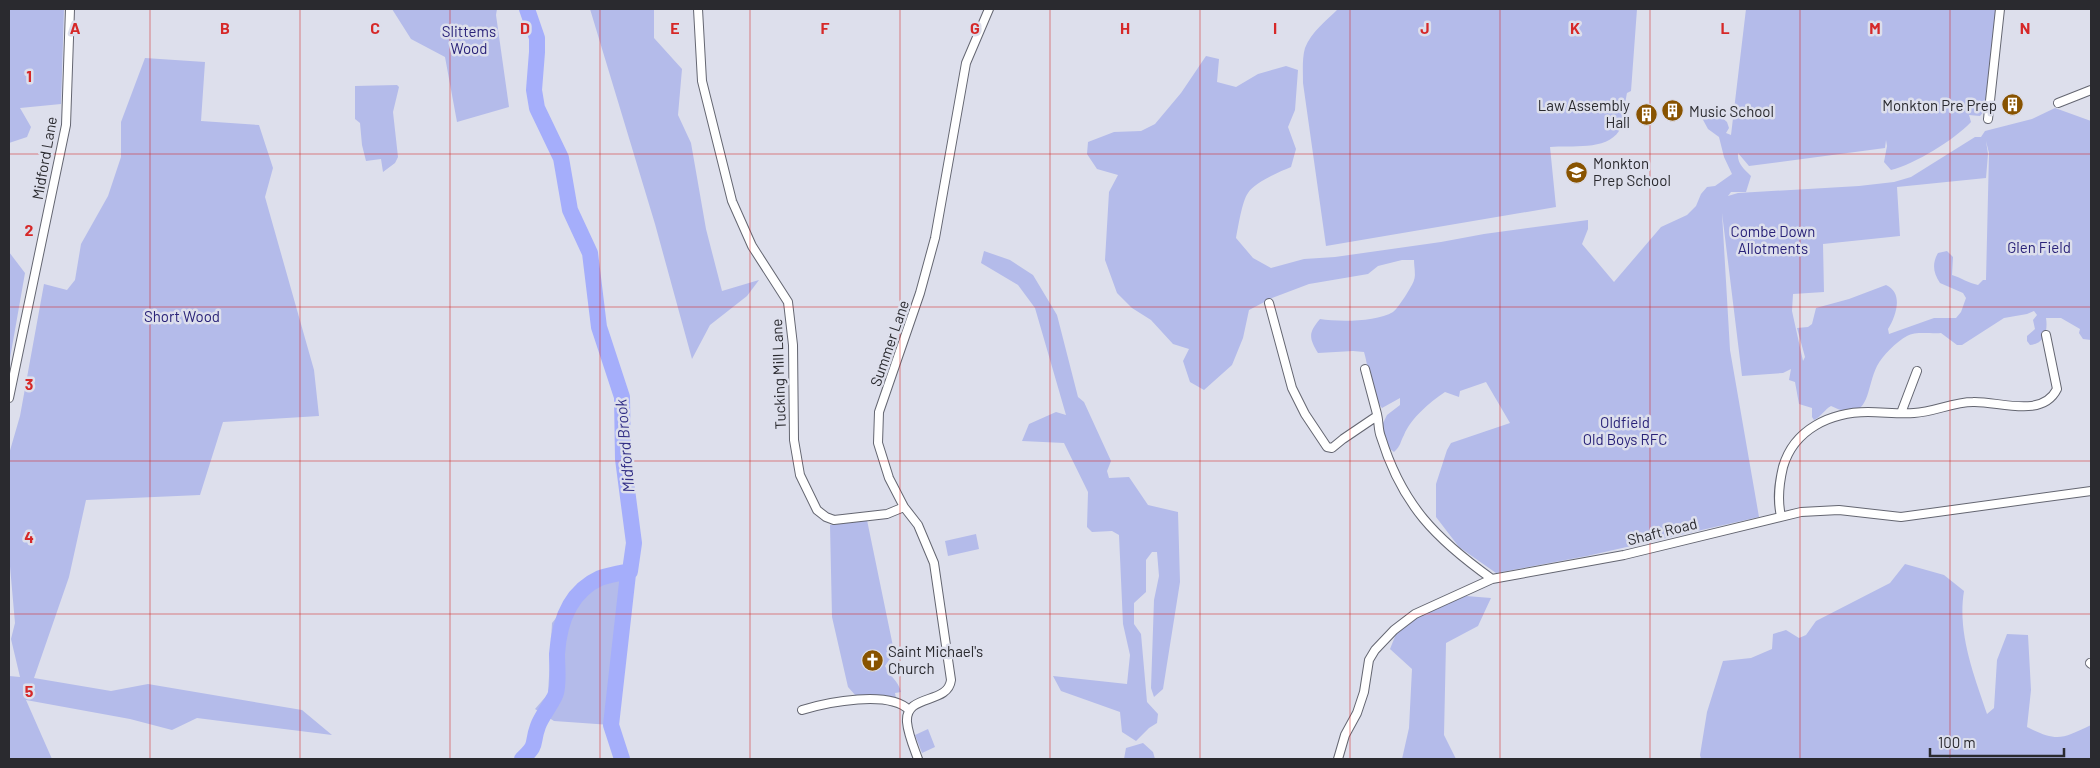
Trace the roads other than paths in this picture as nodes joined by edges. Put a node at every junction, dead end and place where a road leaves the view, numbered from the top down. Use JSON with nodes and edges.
{"nodes":[{"id":1,"x":70,"y":9,"type":"edge"},
{"id":2,"x":698,"y":9,"type":"edge"},
{"id":3,"x":989,"y":9,"type":"edge"},
{"id":4,"x":2000,"y":9,"type":"edge"},
{"id":5,"x":2091,"y":90,"type":"edge"},
{"id":6,"x":2058,"y":103,"type":"dead end"},
{"id":7,"x":1988,"y":119,"type":"dead end"},
{"id":8,"x":1270,"y":303,"type":"dead end"},
{"id":9,"x":2046,"y":335,"type":"dead end"},
{"id":10,"x":1365,"y":370,"type":"dead end"},
{"id":11,"x":1917,"y":371,"type":"dead end"},
{"id":12,"x":9,"y":398,"type":"edge"},
{"id":13,"x":1901,"y":413,"type":"junction"},
{"id":14,"x":1378,"y":416,"type":"junction"},
{"id":15,"x":2091,"y":491,"type":"edge"},
{"id":16,"x":904,"y":507,"type":"junction"},
{"id":17,"x":1780,"y":516,"type":"junction"},
{"id":18,"x":1492,"y":579,"type":"junction"},
{"id":19,"x":802,"y":710,"type":"dead end"},
{"id":20,"x":909,"y":710,"type":"junction"},
{"id":21,"x":918,"y":759,"type":"edge"},
{"id":22,"x":1338,"y":759,"type":"edge"}],
"edges":[{"from":1,"to":12,"type":"street","name":"Midford Lane"},
{"from":2,"to":16,"type":"street","name":"Tucking Mill Lane"},
{"from":3,"to":16,"type":"street","name":"Summer Lane"},
{"from":4,"to":7,"type":"street"},
{"from":5,"to":6,"type":"street"},
{"from":8,"to":14,"type":"street"},
{"from":9,"to":13,"type":"street"},
{"from":10,"to":14,"type":"street"},
{"from":11,"to":13,"type":"street"},
{"from":13,"to":17,"type":"street"},
{"from":14,"to":18,"type":"street"},
{"from":15,"to":17,"type":"street","name":"Shaft Road"},
{"from":16,"to":20,"type":"street","name":"Summer Lane"},
{"from":17,"to":18,"type":"street","name":"Shaft Road"},
{"from":18,"to":22,"type":"street","name":"Shaft Road"},
{"from":19,"to":20,"type":"street"},
{"from":20,"to":21,"type":"street"}]}
